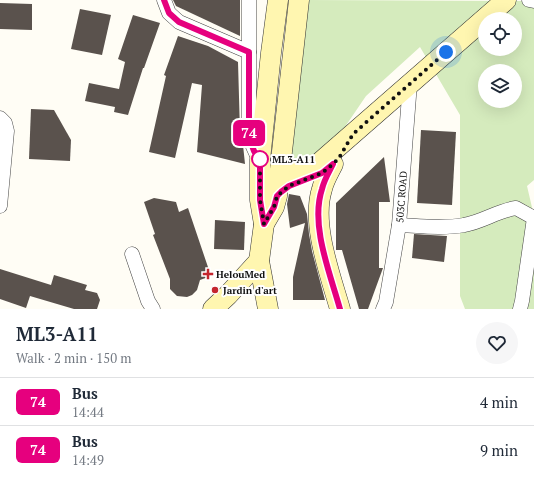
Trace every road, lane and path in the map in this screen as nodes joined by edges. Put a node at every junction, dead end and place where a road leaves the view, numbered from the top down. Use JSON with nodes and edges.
{"nodes":[{"id":1,"x":164,"y":0,"type":"edge"},
{"id":2,"x":249,"y":0,"type":"edge"},
{"id":3,"x":278,"y":0,"type":"edge"},
{"id":4,"x":299,"y":0,"type":"edge"},
{"id":5,"x":506,"y":0,"type":"edge"},
{"id":6,"x":529,"y":0,"type":"edge"},
{"id":7,"x":534,"y":1,"type":"edge"},
{"id":8,"x":249,"y":52,"type":"junction"},
{"id":9,"x":410,"y":83,"type":"junction"},
{"id":10,"x":0,"y":118,"type":"edge"},
{"id":11,"x":353,"y":134,"type":"junction"},
{"id":12,"x":281,"y":159,"type":"junction"},
{"id":13,"x":260,"y":160,"type":"junction"},
{"id":14,"x":333,"y":164,"type":"junction"},
{"id":15,"x":277,"y":196,"type":"junction"},
{"id":16,"x":0,"y":206,"type":"edge"},
{"id":17,"x":264,"y":224,"type":"junction"},
{"id":18,"x":399,"y":225,"type":"junction"},
{"id":19,"x":132,"y":254,"type":"dead end"},
{"id":20,"x":259,"y":261,"type":"junction"},
{"id":21,"x":228,"y":295,"type":"junction"},
{"id":22,"x":153,"y":309,"type":"edge"},
{"id":23,"x":213,"y":309,"type":"edge"},
{"id":24,"x":267,"y":309,"type":"edge"},
{"id":25,"x":340,"y":309,"type":"edge"},
{"id":26,"x":384,"y":309,"type":"edge"},
{"id":27,"x":520,"y":309,"type":"edge"}],
"edges":[{"from":1,"to":8,"type":"street"},
{"from":2,"to":8,"type":"street"},
{"from":3,"to":13,"type":"street"},
{"from":4,"to":12,"type":"street"},
{"from":5,"to":9,"type":"street"},
{"from":6,"to":7,"type":"street"},
{"from":8,"to":13,"type":"street"},
{"from":9,"to":11,"type":"street"},
{"from":9,"to":18,"type":"street","name":"503C ROAD"},
{"from":10,"to":16,"type":"street"},
{"from":11,"to":12,"type":"street"},
{"from":11,"to":14,"type":"street"},
{"from":12,"to":15,"type":"street"},
{"from":13,"to":17,"type":"street"},
{"from":14,"to":15,"type":"street"},
{"from":14,"to":25,"type":"street"},
{"from":15,"to":17,"type":"street"},
{"from":17,"to":20,"type":"street"},
{"from":18,"to":26,"type":"street","name":"503C ROAD"},
{"from":18,"to":27,"type":"street"},
{"from":19,"to":22,"type":"street"},
{"from":20,"to":21,"type":"street"},
{"from":20,"to":24,"type":"street"},
{"from":21,"to":23,"type":"street"},
{"from":21,"to":24,"type":"street"}]}
